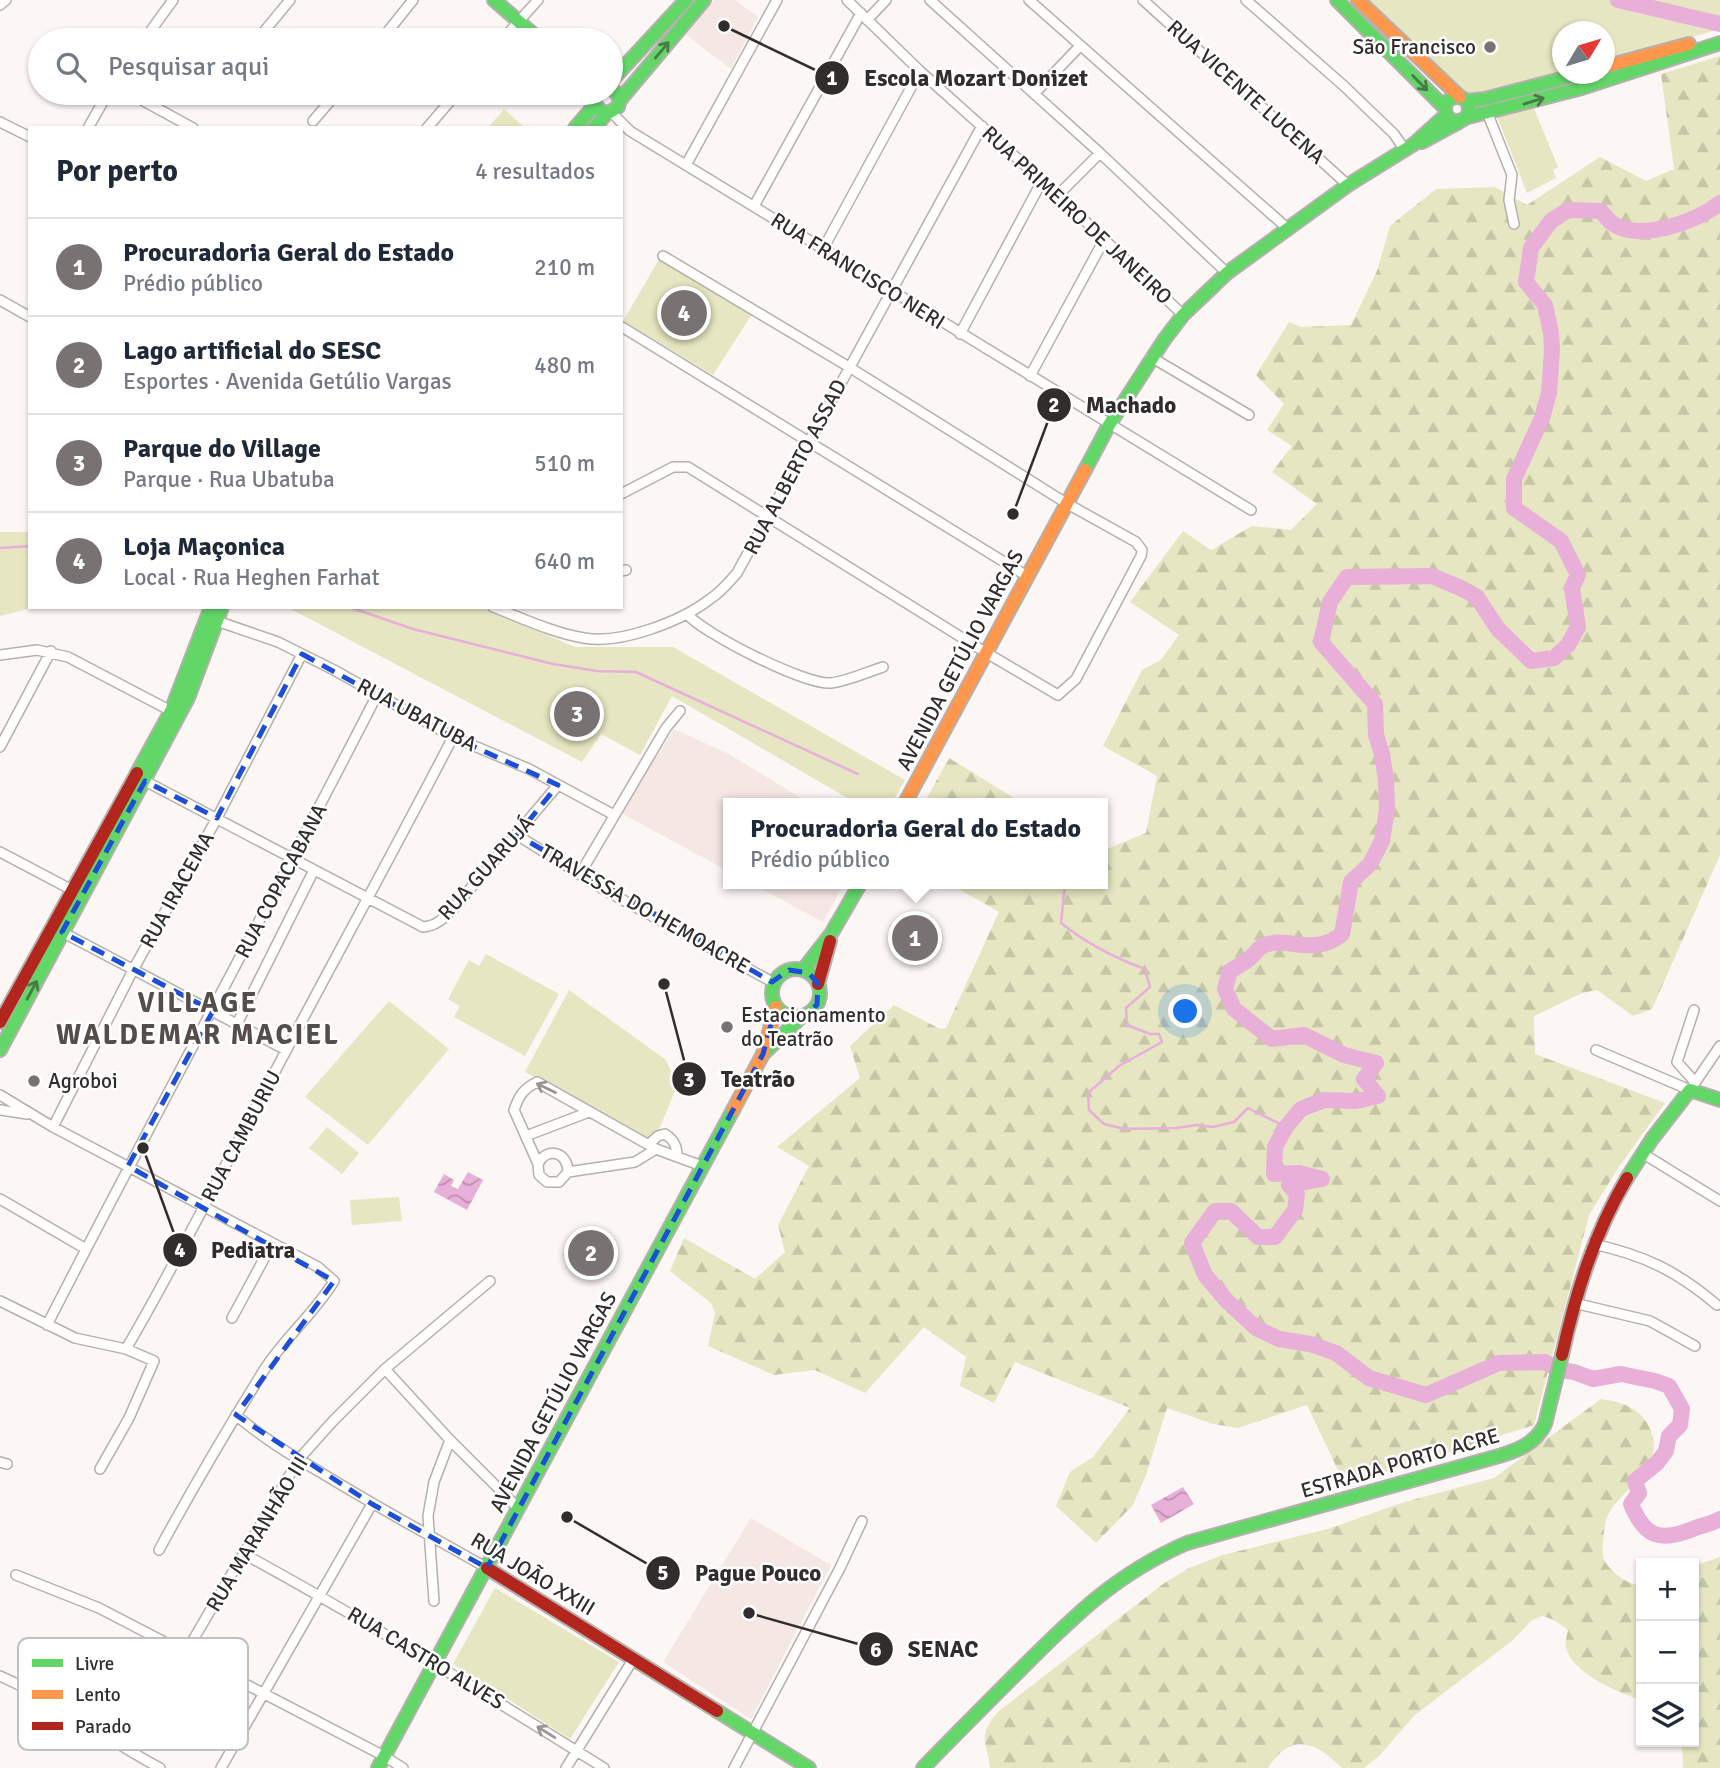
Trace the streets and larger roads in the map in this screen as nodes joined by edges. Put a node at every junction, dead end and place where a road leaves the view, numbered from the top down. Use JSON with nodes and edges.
{"nodes":[{"id":1,"x":5,"y":0,"type":"edge"},
{"id":2,"x":173,"y":0,"type":"edge"},
{"id":3,"x":290,"y":0,"type":"edge"},
{"id":4,"x":413,"y":0,"type":"edge"},
{"id":5,"x":494,"y":0,"type":"edge"},
{"id":6,"x":538,"y":0,"type":"edge"},
{"id":7,"x":686,"y":0,"type":"edge"},
{"id":8,"x":704,"y":0,"type":"edge"},
{"id":9,"x":777,"y":0,"type":"edge"},
{"id":10,"x":847,"y":0,"type":"edge"},
{"id":11,"x":886,"y":0,"type":"edge"},
{"id":12,"x":930,"y":0,"type":"edge"},
{"id":13,"x":1029,"y":0,"type":"edge"},
{"id":14,"x":1143,"y":0,"type":"edge"},
{"id":15,"x":1246,"y":0,"type":"edge"},
{"id":16,"x":1337,"y":0,"type":"edge"},
{"id":17,"x":1358,"y":0,"type":"edge"},
{"id":18,"x":0,"y":5,"type":"edge"},
{"id":19,"x":864,"y":17,"type":"junction"},
{"id":20,"x":519,"y":22,"type":"junction"},
{"id":21,"x":153,"y":28,"type":"edge"},
{"id":22,"x":267,"y":28,"type":"edge"},
{"id":23,"x":391,"y":28,"type":"edge"},
{"id":24,"x":513,"y":28,"type":"edge"},
{"id":25,"x":526,"y":28,"type":"edge"},
{"id":26,"x":1720,"y":36,"type":"edge"},
{"id":27,"x":1720,"y":43,"type":"edge"},
{"id":28,"x":1704,"y":44,"type":"junction"},
{"id":29,"x":1080,"y":46,"type":"junction"},
{"id":30,"x":1615,"y":65,"type":"edge"},
{"id":31,"x":623,"y":68,"type":"edge"},
{"id":32,"x":920,"y":71,"type":"junction"},
{"id":33,"x":1552,"y":81,"type":"edge"},
{"id":34,"x":1034,"y":94,"type":"junction"},
{"id":35,"x":623,"y":96,"type":"edge"},
{"id":36,"x":1463,"y":99,"type":"junction"},
{"id":37,"x":101,"y":105,"type":"edge"},
{"id":38,"x":151,"y":105,"type":"edge"},
{"id":39,"x":327,"y":105,"type":"edge"},
{"id":40,"x":446,"y":105,"type":"edge"},
{"id":41,"x":592,"y":105,"type":"edge"},
{"id":42,"x":598,"y":105,"type":"edge"},
{"id":43,"x":619,"y":105,"type":"edge"},
{"id":44,"x":1446,"y":112,"type":"junction"},
{"id":45,"x":1487,"y":112,"type":"junction"},
{"id":46,"x":609,"y":113,"type":"junction"},
{"id":47,"x":1463,"y":119,"type":"junction"},
{"id":48,"x":313,"y":121,"type":"dead end"},
{"id":49,"x":0,"y":122,"type":"edge"},
{"id":50,"x":89,"y":126,"type":"edge"},
{"id":51,"x":189,"y":126,"type":"edge"},
{"id":52,"x":429,"y":126,"type":"edge"},
{"id":53,"x":576,"y":126,"type":"edge"},
{"id":54,"x":596,"y":126,"type":"edge"},
{"id":55,"x":982,"y":126,"type":"junction"},
{"id":56,"x":28,"y":136,"type":"edge"},
{"id":57,"x":1410,"y":147,"type":"junction"},
{"id":58,"x":1100,"y":153,"type":"junction"},
{"id":59,"x":686,"y":165,"type":"junction"},
{"id":60,"x":1042,"y":181,"type":"junction"},
{"id":61,"x":1348,"y":185,"type":"junction"},
{"id":62,"x":1058,"y":195,"type":"junction"},
{"id":63,"x":754,"y":206,"type":"junction"},
{"id":64,"x":1514,"y":225,"type":"dead end"},
{"id":65,"x":1286,"y":228,"type":"junction"},
{"id":66,"x":1104,"y":240,"type":"junction"},
{"id":67,"x":822,"y":249,"type":"junction"},
{"id":68,"x":663,"y":256,"type":"dead end"},
{"id":69,"x":1227,"y":273,"type":"junction"},
{"id":70,"x":891,"y":292,"type":"junction"},
{"id":71,"x":0,"y":300,"type":"edge"},
{"id":72,"x":28,"y":316,"type":"edge"},
{"id":73,"x":1184,"y":316,"type":"junction"},
{"id":74,"x":623,"y":328,"type":"edge"},
{"id":75,"x":960,"y":334,"type":"junction"},
{"id":76,"x":1151,"y":358,"type":"junction"},
{"id":77,"x":849,"y":368,"type":"junction"},
{"id":78,"x":1030,"y":376,"type":"junction"},
{"id":79,"x":1249,"y":415,"type":"dead end"},
{"id":80,"x":1109,"y":425,"type":"junction"},
{"id":81,"x":808,"y":443,"type":"junction"},
{"id":82,"x":623,"y":493,"type":"edge"},
{"id":83,"x":1066,"y":503,"type":"junction"},
{"id":84,"x":1251,"y":510,"type":"dead end"},
{"id":85,"x":767,"y":516,"type":"junction"},
{"id":86,"x":1027,"y":576,"type":"junction"},
{"id":87,"x":210,"y":609,"type":"edge"},
{"id":88,"x":221,"y":609,"type":"edge"},
{"id":89,"x":499,"y":609,"type":"edge"},
{"id":90,"x":687,"y":614,"type":"junction"},
{"id":91,"x":217,"y":621,"type":"junction"},
{"id":92,"x":51,"y":651,"type":"junction"},
{"id":93,"x":985,"y":652,"type":"junction"},
{"id":94,"x":302,"y":654,"type":"junction"},
{"id":95,"x":0,"y":655,"type":"edge"},
{"id":96,"x":883,"y":667,"type":"dead end"},
{"id":97,"x":377,"y":695,"type":"junction"},
{"id":98,"x":171,"y":710,"type":"junction"},
{"id":99,"x":680,"y":711,"type":"dead end"},
{"id":100,"x":453,"y":737,"type":"junction"},
{"id":101,"x":0,"y":747,"type":"edge"},
{"id":102,"x":145,"y":780,"type":"junction"},
{"id":103,"x":558,"y":785,"type":"junction"},
{"id":104,"x":908,"y":798,"type":"edge"},
{"id":105,"x":614,"y":815,"type":"junction"},
{"id":106,"x":217,"y":818,"type":"junction"},
{"id":107,"x":517,"y":835,"type":"junction"},
{"id":108,"x":0,"y":852,"type":"edge"},
{"id":109,"x":293,"y":859,"type":"junction"},
{"id":110,"x":314,"y":870,"type":"junction"},
{"id":111,"x":580,"y":874,"type":"junction"},
{"id":112,"x":857,"y":889,"type":"edge"},
{"id":113,"x":72,"y":890,"type":"junction"},
{"id":114,"x":369,"y":899,"type":"junction"},
{"id":115,"x":62,"y":932,"type":"junction"},
{"id":116,"x":831,"y":934,"type":"junction"},
{"id":117,"x":133,"y":970,"type":"junction"},
{"id":118,"x":803,"y":970,"type":"junction"},
{"id":119,"x":774,"y":983,"type":"junction"},
{"id":120,"x":818,"y":984,"type":"junction"},
{"id":121,"x":776,"y":1007,"type":"junction"},
{"id":122,"x":1694,"y":1010,"type":"dead end"},
{"id":123,"x":213,"y":1011,"type":"junction"},
{"id":124,"x":801,"y":1017,"type":"junction"},
{"id":125,"x":0,"y":1022,"type":"edge"},
{"id":126,"x":237,"y":1024,"type":"junction"},
{"id":127,"x":1720,"y":1046,"type":"edge"},
{"id":128,"x":0,"y":1050,"type":"edge"},
{"id":129,"x":286,"y":1050,"type":"junction"},
{"id":130,"x":1596,"y":1051,"type":"dead end"},
{"id":131,"x":763,"y":1054,"type":"junction"},
{"id":132,"x":1692,"y":1086,"type":"junction"},
{"id":133,"x":0,"y":1095,"type":"edge"},
{"id":134,"x":1720,"y":1100,"type":"edge"},
{"id":135,"x":0,"y":1110,"type":"edge"},
{"id":136,"x":589,"y":1112,"type":"junction"},
{"id":137,"x":35,"y":1116,"type":"junction"},
{"id":138,"x":53,"y":1127,"type":"junction"},
{"id":139,"x":526,"y":1136,"type":"junction"},
{"id":140,"x":652,"y":1146,"type":"junction"},
{"id":141,"x":1642,"y":1153,"type":"junction"},
{"id":142,"x":677,"y":1156,"type":"junction"},
{"id":143,"x":538,"y":1164,"type":"junction"},
{"id":144,"x":128,"y":1166,"type":"junction"},
{"id":145,"x":702,"y":1166,"type":"junction"},
{"id":146,"x":568,"y":1172,"type":"junction"},
{"id":147,"x":0,"y":1199,"type":"edge"},
{"id":148,"x":1720,"y":1201,"type":"edge"},
{"id":149,"x":203,"y":1206,"type":"junction"},
{"id":150,"x":272,"y":1244,"type":"junction"},
{"id":151,"x":1592,"y":1244,"type":"junction"},
{"id":152,"x":86,"y":1249,"type":"junction"},
{"id":153,"x":490,"y":1281,"type":"dead end"},
{"id":154,"x":0,"y":1301,"type":"edge"},
{"id":155,"x":1574,"y":1303,"type":"junction"},
{"id":156,"x":1717,"y":1305,"type":"dead end"},
{"id":157,"x":232,"y":1318,"type":"dead end"},
{"id":158,"x":47,"y":1325,"type":"junction"},
{"id":159,"x":1695,"y":1346,"type":"dead end"},
{"id":160,"x":126,"y":1349,"type":"junction"},
{"id":161,"x":385,"y":1369,"type":"junction"},
{"id":162,"x":236,"y":1415,"type":"junction"},
{"id":163,"x":450,"y":1440,"type":"junction"},
{"id":164,"x":299,"y":1460,"type":"junction"},
{"id":165,"x":100,"y":1469,"type":"dead end"},
{"id":166,"x":372,"y":1504,"type":"junction"},
{"id":167,"x":517,"y":1507,"type":"junction"},
{"id":168,"x":862,"y":1521,"type":"dead end"},
{"id":169,"x":431,"y":1536,"type":"junction"},
{"id":170,"x":159,"y":1550,"type":"dead end"},
{"id":171,"x":244,"y":1554,"type":"junction"},
{"id":172,"x":487,"y":1568,"type":"junction"},
{"id":173,"x":16,"y":1575,"type":"dead end"},
{"id":174,"x":321,"y":1596,"type":"junction"},
{"id":175,"x":434,"y":1601,"type":"dead end"},
{"id":176,"x":158,"y":1638,"type":"edge"},
{"id":177,"x":194,"y":1638,"type":"edge"},
{"id":178,"x":634,"y":1658,"type":"junction"},
{"id":179,"x":436,"y":1663,"type":"junction"},
{"id":180,"x":0,"y":1676,"type":"edge"},
{"id":181,"x":18,"y":1683,"type":"edge"},
{"id":182,"x":248,"y":1684,"type":"edge"},
{"id":183,"x":263,"y":1692,"type":"junction"},
{"id":184,"x":248,"y":1719,"type":"edge"},
{"id":185,"x":752,"y":1733,"type":"junction"},
{"id":186,"x":126,"y":1750,"type":"edge"},
{"id":187,"x":231,"y":1750,"type":"edge"},
{"id":188,"x":578,"y":1751,"type":"junction"},
{"id":189,"x":381,"y":1762,"type":"edge"},
{"id":190,"x":160,"y":1768,"type":"edge"},
{"id":191,"x":221,"y":1768,"type":"edge"},
{"id":192,"x":402,"y":1768,"type":"edge"},
{"id":193,"x":566,"y":1768,"type":"edge"},
{"id":194,"x":604,"y":1768,"type":"edge"},
{"id":195,"x":734,"y":1768,"type":"edge"},
{"id":196,"x":809,"y":1768,"type":"edge"},
{"id":197,"x":923,"y":1768,"type":"edge"}],
"edges":[{"from":1,"to":18,"type":"street"},
{"from":2,"to":21,"type":"street"},
{"from":3,"to":22,"type":"street"},
{"from":4,"to":23,"type":"street"},
{"from":5,"to":20,"type":"street"},
{"from":6,"to":20,"type":"street"},
{"from":7,"to":31,"type":"street"},
{"from":35,"to":8,"type":"street","one_way":true},
{"from":9,"to":59,"type":"street"},
{"from":10,"to":19,"type":"street","name":"RUA PRIMEIRO DE JANEIRO"},
{"from":11,"to":19,"type":"street"},
{"from":12,"to":34,"type":"street"},
{"from":13,"to":29,"type":"street"},
{"from":14,"to":61,"type":"street","name":"RUA VICENTE LUCENA"},
{"from":15,"to":57,"type":"street"},
{"from":16,"to":44,"type":"street","one_way":true},
{"from":17,"to":36,"type":"street"},
{"from":19,"to":32,"type":"street","name":"RUA PRIMEIRO DE JANEIRO"},
{"from":19,"to":63,"type":"street"},
{"from":20,"to":24,"type":"street"},
{"from":20,"to":25,"type":"street"},
{"from":26,"to":28,"type":"street","name":"AVENIDA GETÚLIO VARGAS"},
{"from":27,"to":28,"type":"street","name":"AVENIDA GETÚLIO VARGAS"},
{"from":28,"to":30,"type":"street","name":"AVENIDA GETÚLIO VARGAS"},
{"from":45,"to":28,"type":"street","name":"AVENIDA GETÚLIO VARGAS","one_way":true},
{"from":29,"to":34,"type":"street"},
{"from":29,"to":65,"type":"street"},
{"from":32,"to":55,"type":"street","name":"RUA PRIMEIRO DE JANEIRO"},
{"from":32,"to":67,"type":"street"},
{"from":33,"to":36,"type":"street"},
{"from":34,"to":58,"type":"street"},
{"from":36,"to":44,"type":"street"},
{"from":36,"to":47,"type":"street"},
{"from":37,"to":50,"type":"street"},
{"from":38,"to":51,"type":"street"},
{"from":39,"to":48,"type":"street"},
{"from":40,"to":52,"type":"street"},
{"from":41,"to":53,"type":"street"},
{"from":42,"to":46,"type":"street"},
{"from":43,"to":46,"type":"street"},
{"from":44,"to":47,"type":"street"},
{"from":44,"to":57,"type":"street","name":"AVENIDA GETÚLIO VARGAS"},
{"from":45,"to":47,"type":"street","name":"AVENIDA GETÚLIO VARGAS"},
{"from":45,"to":64,"type":"street"},
{"from":46,"to":54,"type":"street"},
{"from":46,"to":59,"type":"street","name":"RUA FRANCISCO NERI"},
{"from":47,"to":57,"type":"street","name":"AVENIDA GETÚLIO VARGAS"},
{"from":49,"to":56,"type":"street"},
{"from":55,"to":60,"type":"street","name":"RUA PRIMEIRO DE JANEIRO"},
{"from":55,"to":70,"type":"street","name":"RUA ALBERTO ASSAD"},
{"from":57,"to":61,"type":"street","name":"AVENIDA GETÚLIO VARGAS"},
{"from":58,"to":62,"type":"street"},
{"from":58,"to":69,"type":"street"},
{"from":59,"to":63,"type":"street","name":"RUA FRANCISCO NERI"},
{"from":60,"to":62,"type":"street","name":"RUA PRIMEIRO DE JANEIRO"},
{"from":60,"to":75,"type":"street"},
{"from":61,"to":65,"type":"street","name":"AVENIDA GETÚLIO VARGAS"},
{"from":62,"to":66,"type":"street","name":"RUA PRIMEIRO DE JANEIRO"},
{"from":63,"to":67,"type":"street","name":"RUA FRANCISCO NERI"},
{"from":65,"to":69,"type":"street","name":"AVENIDA GETÚLIO VARGAS"},
{"from":66,"to":73,"type":"street","name":"RUA PRIMEIRO DE JANEIRO"},
{"from":66,"to":78,"type":"street"},
{"from":67,"to":70,"type":"street","name":"RUA FRANCISCO NERI"},
{"from":68,"to":77,"type":"street"},
{"from":69,"to":73,"type":"street","name":"AVENIDA GETÚLIO VARGAS"},
{"from":70,"to":75,"type":"street","name":"RUA FRANCISCO NERI"},
{"from":70,"to":77,"type":"street","name":"RUA ALBERTO ASSAD"},
{"from":71,"to":72,"type":"street"},
{"from":73,"to":76,"type":"street","name":"AVENIDA GETÚLIO VARGAS"},
{"from":74,"to":81,"type":"street"},
{"from":75,"to":78,"type":"street","name":"RUA FRANCISCO NERI"},
{"from":76,"to":79,"type":"street"},
{"from":76,"to":80,"type":"street","name":"AVENIDA GETÚLIO VARGAS"},
{"from":77,"to":81,"type":"street","name":"RUA ALBERTO ASSAD"},
{"from":77,"to":83,"type":"street"},
{"from":78,"to":80,"type":"street","name":"RUA FRANCISCO NERI"},
{"from":80,"to":83,"type":"street","name":"AVENIDA GETÚLIO VARGAS"},
{"from":80,"to":84,"type":"street","name":"RUA FRANCISCO NERI"},
{"from":81,"to":85,"type":"street","name":"RUA ALBERTO ASSAD"},
{"from":81,"to":86,"type":"street"},
{"from":82,"to":85,"type":"street"},
{"from":83,"to":86,"type":"street","name":"AVENIDA GETÚLIO VARGAS"},
{"from":83,"to":93,"type":"street"},
{"from":85,"to":90,"type":"street","name":"RUA ALBERTO ASSAD"},
{"from":85,"to":93,"type":"street"},
{"from":86,"to":93,"type":"street","name":"AVENIDA GETÚLIO VARGAS"},
{"from":87,"to":98,"type":"street"},
{"from":88,"to":91,"type":"street"},
{"from":89,"to":90,"type":"street","name":"RUA ALBERTO ASSAD"},
{"from":90,"to":96,"type":"street"},
{"from":91,"to":94,"type":"street","name":"RUA UBATUBA"},
{"from":91,"to":102,"type":"street"},
{"from":92,"to":95,"type":"street"},
{"from":92,"to":98,"type":"street"},
{"from":92,"to":101,"type":"street"},
{"from":93,"to":104,"type":"street","name":"AVENIDA GETÚLIO VARGAS"},
{"from":94,"to":97,"type":"street","name":"RUA UBATUBA"},
{"from":94,"to":106,"type":"street","name":"RUA IRACEMA"},
{"from":97,"to":100,"type":"street","name":"RUA UBATUBA"},
{"from":97,"to":109,"type":"street","name":"RUA COPACABANA"},
{"from":98,"to":113,"type":"street"},
{"from":99,"to":105,"type":"street"},
{"from":100,"to":103,"type":"street","name":"RUA UBATUBA"},
{"from":100,"to":114,"type":"street","name":"RUA CAMBURIU"},
{"from":102,"to":106,"type":"street","name":"RUA GUARUJÁ"},
{"from":102,"to":115,"type":"street"},
{"from":103,"to":105,"type":"street","name":"RUA UBATUBA"},
{"from":103,"to":107,"type":"street","name":"RUA GUARUJÁ"},
{"from":105,"to":111,"type":"street"},
{"from":106,"to":109,"type":"street","name":"RUA GUARUJÁ"},
{"from":106,"to":117,"type":"street","name":"RUA IRACEMA"},
{"from":107,"to":111,"type":"street","name":"TRAVESSA DO HEMOACRE"},
{"from":107,"to":114,"type":"street","name":"RUA GUARUJÁ"},
{"from":108,"to":113,"type":"street"},
{"from":109,"to":110,"type":"street","name":"RUA GUARUJÁ"},
{"from":109,"to":123,"type":"street","name":"RUA COPACABANA"},
{"from":110,"to":114,"type":"street","name":"RUA GUARUJÁ"},
{"from":110,"to":126,"type":"street"},
{"from":111,"to":119,"type":"street","name":"TRAVESSA DO HEMOACRE"},
{"from":112,"to":116,"type":"street"},
{"from":113,"to":125,"type":"street"},
{"from":114,"to":129,"type":"street","name":"RUA CAMBURIU"},
{"from":115,"to":117,"type":"street"},
{"from":128,"to":115,"type":"street","one_way":true},
{"from":116,"to":118,"type":"street"},
{"from":116,"to":120,"type":"street"},
{"from":117,"to":123,"type":"street"},
{"from":117,"to":138,"type":"street","name":"RUA IRACEMA"},
{"from":118,"to":119,"type":"street"},
{"from":118,"to":120,"type":"street"},
{"from":119,"to":121,"type":"street"},
{"from":120,"to":124,"type":"street"},
{"from":121,"to":124,"type":"street"},
{"from":121,"to":131,"type":"street","name":"AVENIDA GETÚLIO VARGAS"},
{"from":122,"to":132,"type":"street"},
{"from":123,"to":126,"type":"street"},
{"from":123,"to":144,"type":"street","name":"RUA COPACABANA"},
{"from":124,"to":131,"type":"street","name":"AVENIDA GETÚLIO VARGAS"},
{"from":126,"to":129,"type":"street"},
{"from":127,"to":132,"type":"street","name":"ESTRADA PORTO ACRE"},
{"from":129,"to":149,"type":"street","name":"RUA CAMBURIU"},
{"from":130,"to":132,"type":"street"},
{"from":131,"to":145,"type":"street","name":"AVENIDA GETÚLIO VARGAS"},
{"from":132,"to":134,"type":"street"},
{"from":132,"to":141,"type":"street","name":"ESTRADA PORTO ACRE"},
{"from":133,"to":137,"type":"street"},
{"from":135,"to":137,"type":"street"},
{"from":136,"to":139,"type":"street"},
{"from":136,"to":139,"type":"street","one_way":true},
{"from":136,"to":140,"type":"street"},
{"from":137,"to":138,"type":"street"},
{"from":138,"to":144,"type":"street"},
{"from":139,"to":143,"type":"street"},
{"from":140,"to":142,"type":"street"},
{"from":140,"to":142,"type":"street"},
{"from":140,"to":146,"type":"street"},
{"from":141,"to":148,"type":"street"},
{"from":141,"to":151,"type":"street","name":"ESTRADA PORTO ACRE"},
{"from":142,"to":145,"type":"street"},
{"from":143,"to":146,"type":"street"},
{"from":143,"to":146,"type":"street"},
{"from":144,"to":149,"type":"street"},
{"from":144,"to":152,"type":"street","name":"RUA COPACABANA"},
{"from":145,"to":167,"type":"street","name":"AVENIDA GETÚLIO VARGAS"},
{"from":147,"to":152,"type":"street"},
{"from":149,"to":150,"type":"street"},
{"from":149,"to":160,"type":"street","name":"RUA CAMBURIU"},
{"from":150,"to":157,"type":"street"},
{"from":150,"to":162,"type":"street"},
{"from":151,"to":155,"type":"street","name":"ESTRADA PORTO ACRE"},
{"from":151,"to":156,"type":"street"},
{"from":152,"to":158,"type":"street","name":"RUA COPACABANA"},
{"from":153,"to":161,"type":"street","name":"RUA MARANHÃO III"},
{"from":154,"to":158,"type":"street"},
{"from":155,"to":159,"type":"street"},
{"from":155,"to":197,"type":"street","name":"ESTRADA PORTO ACRE"},
{"from":158,"to":160,"type":"street"},
{"from":160,"to":165,"type":"street"},
{"from":161,"to":163,"type":"street"},
{"from":161,"to":164,"type":"street","name":"RUA MARANHÃO III"},
{"from":162,"to":164,"type":"street","name":"RUA JOÃO XXIII"},
{"from":162,"to":170,"type":"street"},
{"from":163,"to":167,"type":"street"},
{"from":163,"to":169,"type":"street"},
{"from":164,"to":166,"type":"street","name":"RUA JOÃO XXIII"},
{"from":164,"to":171,"type":"street","name":"RUA MARANHÃO III"},
{"from":166,"to":169,"type":"street","name":"RUA JOÃO XXIII"},
{"from":166,"to":174,"type":"street"},
{"from":167,"to":172,"type":"street","name":"AVENIDA GETÚLIO VARGAS"},
{"from":168,"to":185,"type":"street"},
{"from":169,"to":172,"type":"street","name":"RUA JOÃO XXIII"},
{"from":169,"to":175,"type":"street"},
{"from":171,"to":174,"type":"street","name":"RUA CASTRO ALVES"},
{"from":171,"to":177,"type":"street","name":"RUA MARANHÃO III"},
{"from":172,"to":178,"type":"street","name":"RUA JOÃO XXIII"},
{"from":172,"to":179,"type":"street","name":"AVENIDA GETÚLIO VARGAS"},
{"from":173,"to":176,"type":"street"},
{"from":174,"to":179,"type":"street","name":"RUA CASTRO ALVES"},
{"from":174,"to":183,"type":"street"},
{"from":178,"to":185,"type":"street","name":"RUA JOÃO XXIII"},
{"from":178,"to":188,"type":"street"},
{"from":188,"to":179,"type":"street","name":"RUA CASTRO ALVES","one_way":true},
{"from":179,"to":189,"type":"street","name":"AVENIDA GETÚLIO VARGAS"},
{"from":180,"to":181,"type":"street"},
{"from":182,"to":183,"type":"street"},
{"from":183,"to":184,"type":"street"},
{"from":183,"to":189,"type":"street"},
{"from":185,"to":195,"type":"street"},
{"from":185,"to":196,"type":"street","name":"RUA JOÃO XXIII"},
{"from":186,"to":190,"type":"street"},
{"from":187,"to":191,"type":"street"},
{"from":188,"to":193,"type":"street"},
{"from":188,"to":194,"type":"street","name":"RUA CASTRO ALVES"},
{"from":189,"to":192,"type":"street"}]}
